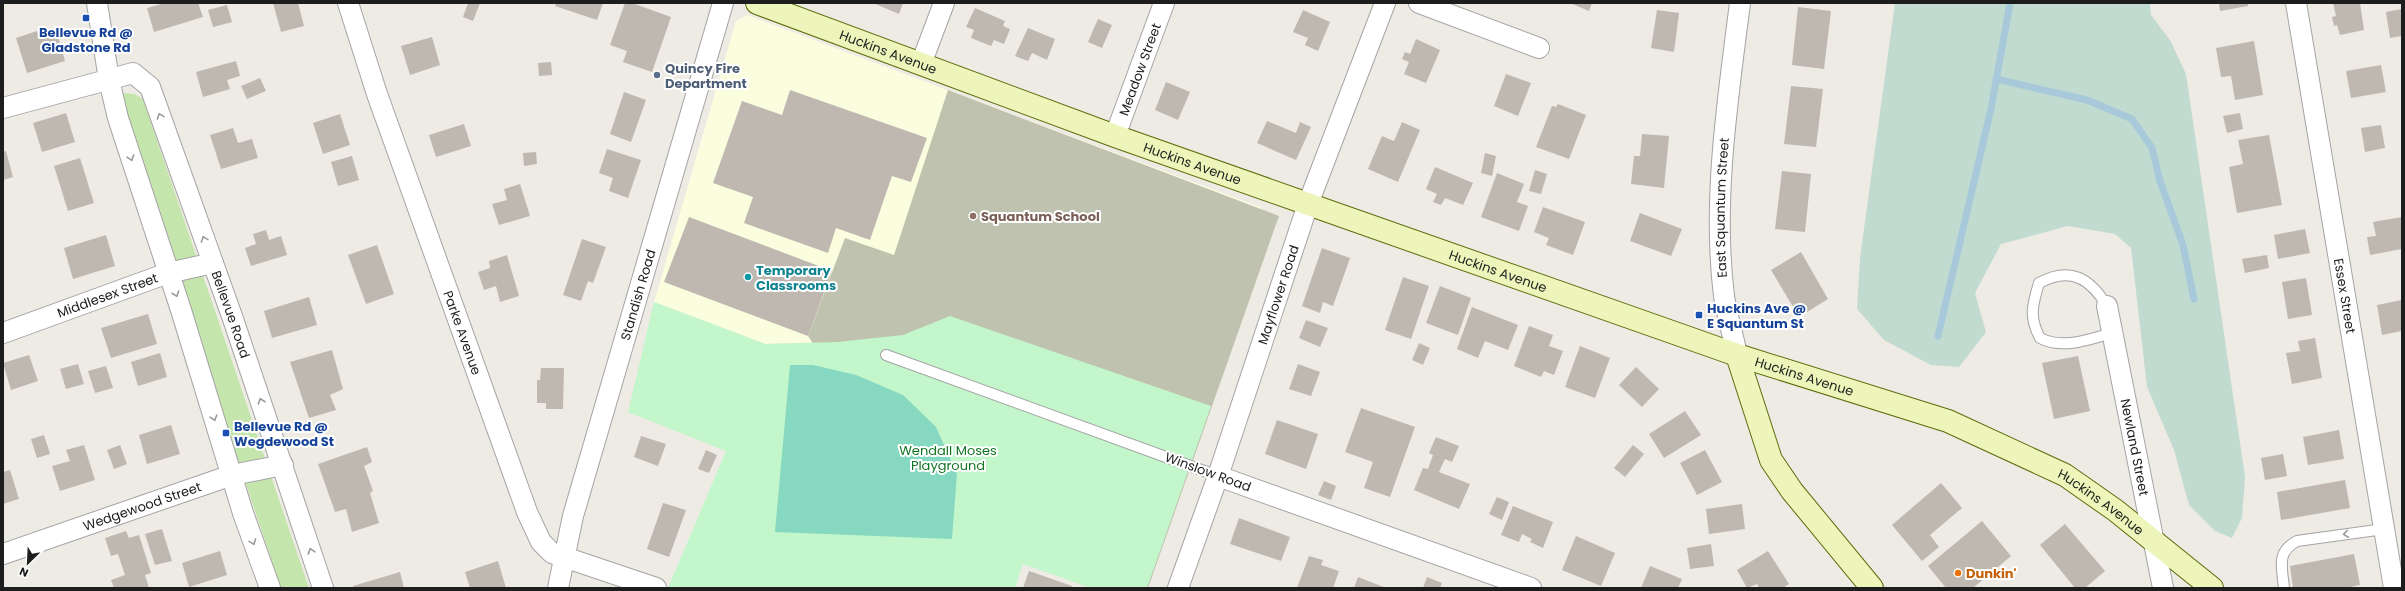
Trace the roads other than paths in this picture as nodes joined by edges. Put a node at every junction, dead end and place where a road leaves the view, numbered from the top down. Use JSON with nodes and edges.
{"nodes":[{"id":1,"x":97,"y":3,"type":"edge"},
{"id":2,"x":348,"y":3,"type":"edge"},
{"id":3,"x":723,"y":3,"type":"edge"},
{"id":4,"x":757,"y":3,"type":"edge"},
{"id":5,"x":944,"y":3,"type":"edge"},
{"id":6,"x":1164,"y":3,"type":"edge"},
{"id":7,"x":1385,"y":3,"type":"edge"},
{"id":8,"x":1419,"y":3,"type":"edge"},
{"id":9,"x":1740,"y":3,"type":"edge"},
{"id":10,"x":2296,"y":3,"type":"edge"},
{"id":11,"x":1539,"y":48,"type":"dead end"},
{"id":12,"x":921,"y":64,"type":"junction"},
{"id":13,"x":108,"y":80,"type":"junction"},
{"id":14,"x":3,"y":108,"type":"edge"},
{"id":15,"x":1115,"y":136,"type":"junction"},
{"id":16,"x":1308,"y":204,"type":"junction"},
{"id":17,"x":213,"y":263,"type":"junction"},
{"id":18,"x":168,"y":273,"type":"junction"},
{"id":19,"x":2107,"y":306,"type":"joint"},
{"id":20,"x":3,"y":333,"type":"edge"},
{"id":21,"x":2112,"y":333,"type":"junction"},
{"id":22,"x":886,"y":355,"type":"dead end"},
{"id":23,"x":1738,"y":355,"type":"junction"},
{"id":24,"x":283,"y":465,"type":"junction"},
{"id":25,"x":232,"y":475,"type":"junction"},
{"id":26,"x":1218,"y":476,"type":"junction"},
{"id":27,"x":2384,"y":529,"type":"junction"},
{"id":28,"x":2155,"y":542,"type":"junction"},
{"id":29,"x":3,"y":554,"type":"edge"},
{"id":30,"x":563,"y":557,"type":"junction"},
{"id":31,"x":1869,"y":587,"type":"edge"},
{"id":32,"x":270,"y":588,"type":"edge"},
{"id":33,"x":323,"y":588,"type":"edge"},
{"id":34,"x":558,"y":588,"type":"edge"},
{"id":35,"x":656,"y":588,"type":"edge"},
{"id":36,"x":1178,"y":588,"type":"edge"},
{"id":37,"x":1531,"y":588,"type":"edge"},
{"id":38,"x":2162,"y":588,"type":"edge"},
{"id":39,"x":2212,"y":588,"type":"edge"},
{"id":40,"x":2284,"y":588,"type":"edge"},
{"id":41,"x":2394,"y":588,"type":"edge"}],
"edges":[{"from":1,"to":13,"type":"street"},
{"from":2,"to":30,"type":"street","name":"Parke Avenue"},
{"from":3,"to":30,"type":"street","name":"Standish Road"},
{"from":4,"to":12,"type":"street","name":"Huckins Avenue"},
{"from":5,"to":12,"type":"street"},
{"from":6,"to":15,"type":"street","name":"Meadow Street"},
{"from":7,"to":16,"type":"street","name":"Mayflower Road"},
{"from":8,"to":11,"type":"street"},
{"from":9,"to":23,"type":"street","name":"East Squantum Street"},
{"from":10,"to":27,"type":"street","name":"Essex Street"},
{"from":12,"to":15,"type":"street","name":"Huckins Avenue"},
{"from":13,"to":14,"type":"street"},
{"from":17,"to":13,"type":"street","name":"Bellevue Road","one_way":true},
{"from":13,"to":18,"type":"street","one_way":true},
{"from":15,"to":16,"type":"street","name":"Huckins Avenue"},
{"from":16,"to":23,"type":"street","name":"Huckins Avenue"},
{"from":16,"to":26,"type":"street","name":"Mayflower Road"},
{"from":17,"to":18,"type":"street","name":"Middlesex Street"},
{"from":24,"to":17,"type":"street","name":"Bellevue Road","one_way":true},
{"from":18,"to":20,"type":"street","name":"Middlesex Street"},
{"from":18,"to":25,"type":"street","one_way":true},
{"from":19,"to":21,"type":"street","name":"Newland Street"},
{"from":19,"to":21,"type":"lane"},
{"from":21,"to":28,"type":"street","name":"Newland Street"},
{"from":22,"to":26,"type":"lane","name":"Winslow Road"},
{"from":23,"to":28,"type":"street","name":"Huckins Avenue"},
{"from":23,"to":31,"type":"street","name":"East Squantum Street"},
{"from":24,"to":25,"type":"street","name":"Wedgewood Street"},
{"from":33,"to":24,"type":"street","name":"Bellevue Road","one_way":true},
{"from":25,"to":29,"type":"street","name":"Wedgewood Street"},
{"from":25,"to":32,"type":"street","one_way":true},
{"from":26,"to":36,"type":"street","name":"Mayflower Road"},
{"from":26,"to":37,"type":"street","name":"Winslow Road"},
{"from":27,"to":40,"type":"lane","one_way":true},
{"from":27,"to":41,"type":"street","name":"Essex Street"},
{"from":28,"to":38,"type":"street","name":"Newland Street"},
{"from":28,"to":39,"type":"street","name":"Huckins Avenue"},
{"from":30,"to":34,"type":"street","name":"Standish Road"},
{"from":30,"to":35,"type":"street","name":"Parke Avenue"}]}
